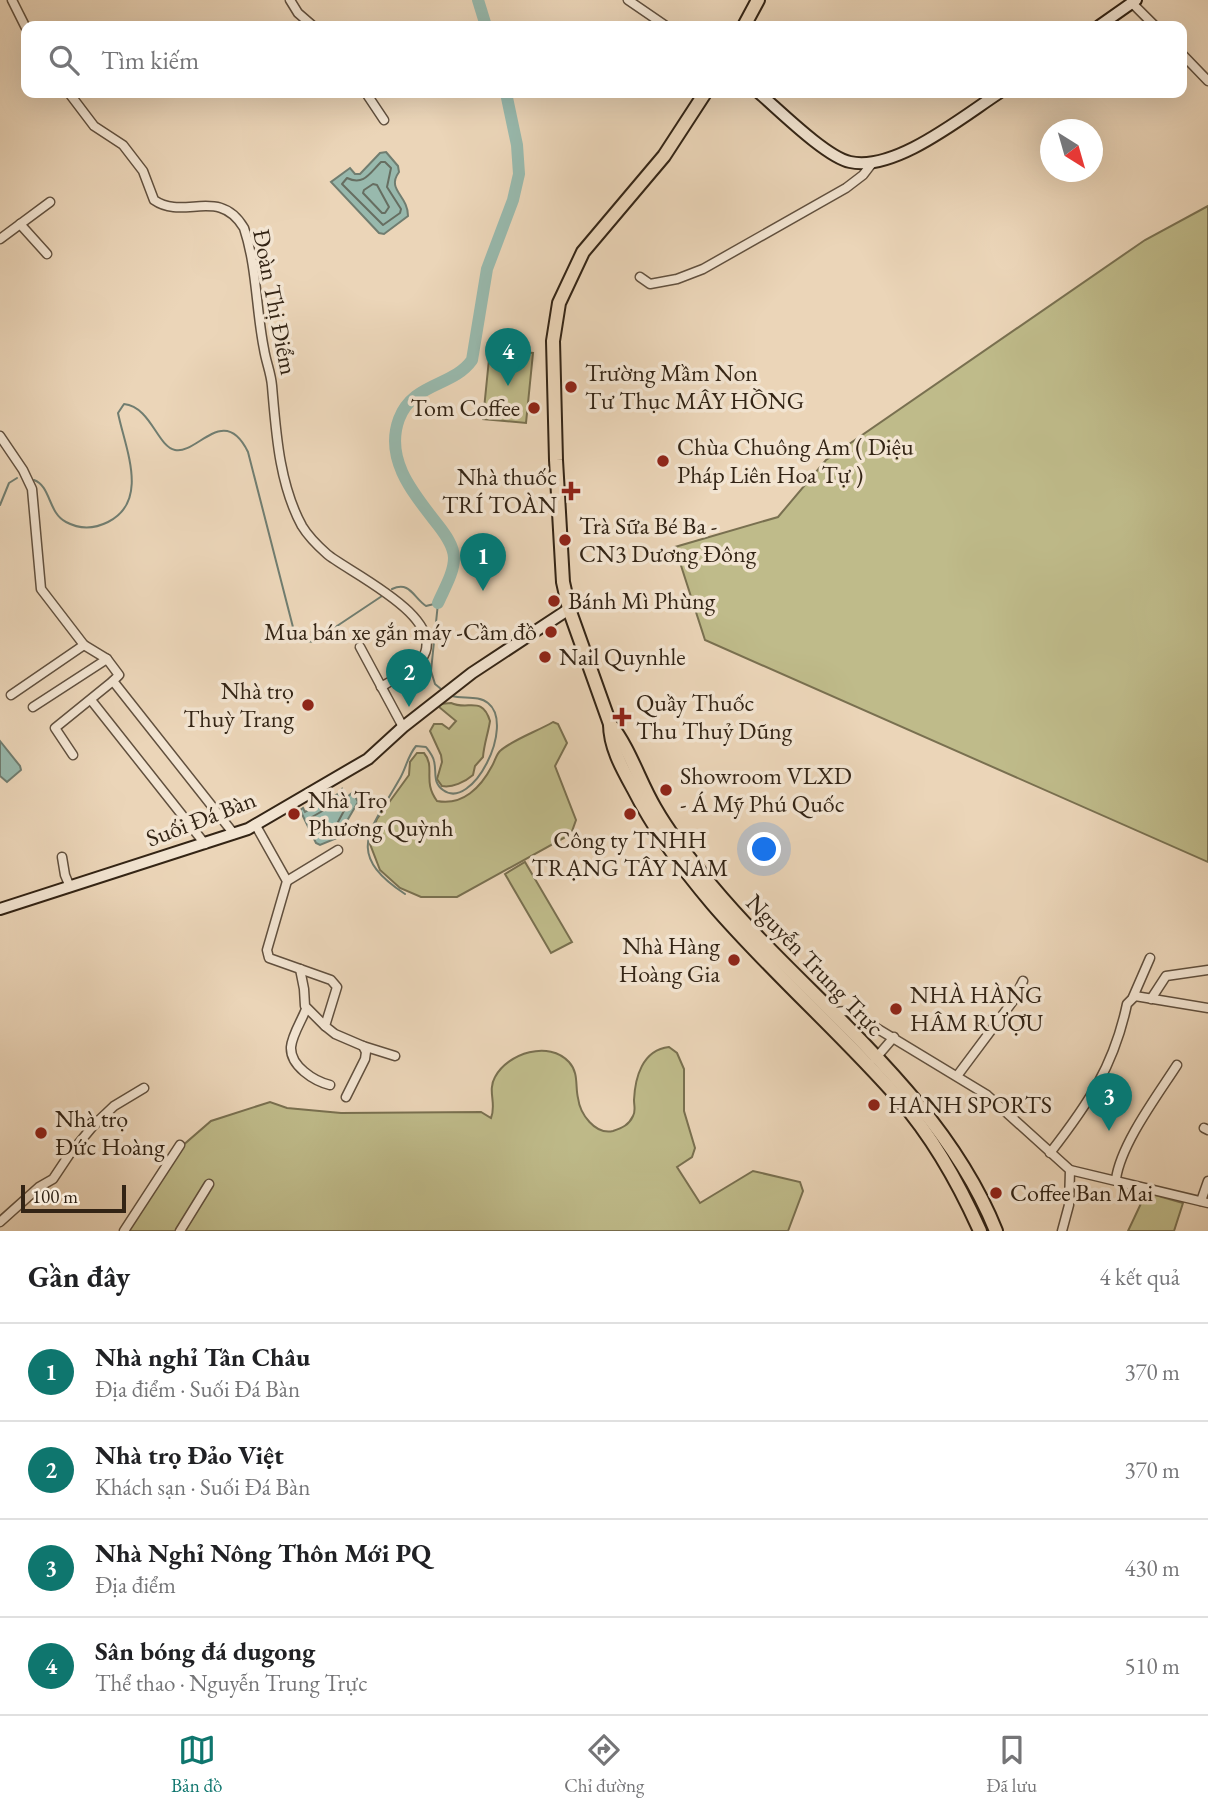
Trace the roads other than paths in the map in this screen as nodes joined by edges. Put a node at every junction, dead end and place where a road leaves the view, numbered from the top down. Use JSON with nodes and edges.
{"nodes":[{"id":1,"x":12,"y":0,"type":"edge"},
{"id":2,"x":290,"y":0,"type":"edge"},
{"id":3,"x":628,"y":0,"type":"edge"},
{"id":4,"x":758,"y":0,"type":"edge"},
{"id":5,"x":1134,"y":2,"type":"edge"},
{"id":6,"x":22,"y":21,"type":"edge"},
{"id":7,"x":307,"y":21,"type":"edge"},
{"id":8,"x":659,"y":21,"type":"edge"},
{"id":9,"x":747,"y":21,"type":"edge"},
{"id":10,"x":1106,"y":21,"type":"edge"},
{"id":11,"x":1151,"y":21,"type":"edge"},
{"id":12,"x":1187,"y":59,"type":"edge"},
{"id":13,"x":1208,"y":81,"type":"edge"},
{"id":14,"x":73,"y":98,"type":"edge"},
{"id":15,"x":369,"y":98,"type":"edge"},
{"id":16,"x":702,"y":98,"type":"edge"},
{"id":17,"x":765,"y":98,"type":"edge"},
{"id":18,"x":991,"y":98,"type":"edge"},
{"id":19,"x":384,"y":120,"type":"dead end"},
{"id":20,"x":873,"y":162,"type":"junction"},
{"id":21,"x":50,"y":202,"type":"dead end"},
{"id":22,"x":20,"y":224,"type":"junction"},
{"id":23,"x":0,"y":240,"type":"edge"},
{"id":24,"x":47,"y":254,"type":"dead end"},
{"id":25,"x":640,"y":276,"type":"dead end"},
{"id":26,"x":0,"y":436,"type":"edge"},
{"id":27,"x":569,"y":609,"type":"junction"},
{"id":28,"x":84,"y":645,"type":"junction"},
{"id":29,"x":360,"y":647,"type":"dead end"},
{"id":30,"x":107,"y":659,"type":"junction"},
{"id":31,"x":113,"y":681,"type":"junction"},
{"id":32,"x":381,"y":687,"type":"junction"},
{"id":33,"x":11,"y":695,"type":"dead end"},
{"id":34,"x":90,"y":699,"type":"junction"},
{"id":35,"x":33,"y":707,"type":"dead end"},
{"id":36,"x":610,"y":724,"type":"junction"},
{"id":37,"x":403,"y":727,"type":"junction"},
{"id":38,"x":73,"y":755,"type":"dead end"},
{"id":39,"x":255,"y":824,"type":"junction"},
{"id":40,"x":234,"y":834,"type":"junction"},
{"id":41,"x":205,"y":844,"type":"junction"},
{"id":42,"x":338,"y":850,"type":"dead end"},
{"id":43,"x":62,"y":857,"type":"dead end"},
{"id":44,"x":287,"y":881,"type":"junction"},
{"id":45,"x":70,"y":887,"type":"junction"},
{"id":46,"x":0,"y":909,"type":"edge"},
{"id":47,"x":1150,"y":958,"type":"dead end"},
{"id":48,"x":300,"y":970,"type":"junction"},
{"id":49,"x":1208,"y":970,"type":"edge"},
{"id":50,"x":1023,"y":981,"type":"dead end"},
{"id":51,"x":1133,"y":997,"type":"junction"},
{"id":52,"x":1151,"y":999,"type":"junction"},
{"id":53,"x":1208,"y":1008,"type":"edge"},
{"id":54,"x":306,"y":1009,"type":"junction"},
{"id":55,"x":831,"y":1012,"type":"junction"},
{"id":56,"x":325,"y":1026,"type":"junction"},
{"id":57,"x":894,"y":1037,"type":"junction"},
{"id":58,"x":363,"y":1046,"type":"junction"},
{"id":59,"x":395,"y":1056,"type":"dead end"},
{"id":60,"x":872,"y":1063,"type":"junction"},
{"id":61,"x":1177,"y":1065,"type":"dead end"},
{"id":62,"x":957,"y":1076,"type":"junction"},
{"id":63,"x":330,"y":1085,"type":"dead end"},
{"id":64,"x":144,"y":1088,"type":"dead end"},
{"id":65,"x":345,"y":1097,"type":"dead end"},
{"id":66,"x":180,"y":1145,"type":"dead end"},
{"id":67,"x":1050,"y":1153,"type":"junction"},
{"id":68,"x":1070,"y":1170,"type":"junction"},
{"id":69,"x":1116,"y":1180,"type":"junction"},
{"id":70,"x":1208,"y":1181,"type":"edge"},
{"id":71,"x":209,"y":1184,"type":"dead end"},
{"id":72,"x":1204,"y":1202,"type":"edge"},
{"id":73,"x":0,"y":1222,"type":"edge"},
{"id":74,"x":124,"y":1231,"type":"edge"},
{"id":75,"x":180,"y":1231,"type":"edge"},
{"id":76,"x":980,"y":1231,"type":"edge"},
{"id":77,"x":996,"y":1231,"type":"edge"},
{"id":78,"x":1062,"y":1231,"type":"edge"}],
"edges":[{"from":1,"to":6,"type":"street"},
{"from":2,"to":7,"type":"street"},
{"from":3,"to":8,"type":"street"},
{"from":4,"to":9,"type":"main road"},
{"from":5,"to":10,"type":"street"},
{"from":5,"to":11,"type":"street"},
{"from":12,"to":13,"type":"street"},
{"from":14,"to":32,"type":"street","name":"Đoàn Thị Điểm"},
{"from":15,"to":19,"type":"street"},
{"from":16,"to":27,"type":"main road","name":"Nguyễn Trung Trực"},
{"from":17,"to":20,"type":"street"},
{"from":18,"to":20,"type":"street"},
{"from":20,"to":25,"type":"street"},
{"from":21,"to":22,"type":"street"},
{"from":22,"to":23,"type":"street"},
{"from":22,"to":24,"type":"street"},
{"from":26,"to":28,"type":"street"},
{"from":27,"to":36,"type":"main road","name":"Nguyễn Trung Trực"},
{"from":27,"to":37,"type":"street","name":"Suối Đá Bàn"},
{"from":28,"to":30,"type":"street"},
{"from":28,"to":33,"type":"street"},
{"from":29,"to":32,"type":"street"},
{"from":30,"to":31,"type":"street"},
{"from":30,"to":35,"type":"street"},
{"from":31,"to":34,"type":"street"},
{"from":31,"to":40,"type":"street"},
{"from":32,"to":37,"type":"street"},
{"from":34,"to":38,"type":"street"},
{"from":34,"to":41,"type":"street"},
{"from":36,"to":55,"type":"main road","name":"Nguyễn Trung Trực"},
{"from":36,"to":60,"type":"main road","name":"Nguyễn Trung Trực"},
{"from":37,"to":39,"type":"street","name":"Suối Đá Bàn"},
{"from":39,"to":40,"type":"street","name":"Suối Đá Bàn"},
{"from":39,"to":44,"type":"street"},
{"from":40,"to":41,"type":"street","name":"Suối Đá Bàn"},
{"from":41,"to":45,"type":"street","name":"Suối Đá Bàn"},
{"from":42,"to":44,"type":"street"},
{"from":43,"to":45,"type":"street"},
{"from":44,"to":48,"type":"street"},
{"from":45,"to":46,"type":"street","name":"Suối Đá Bàn"},
{"from":47,"to":51,"type":"street"},
{"from":48,"to":54,"type":"street"},
{"from":48,"to":56,"type":"street"},
{"from":49,"to":52,"type":"street"},
{"from":50,"to":62,"type":"street"},
{"from":51,"to":52,"type":"street"},
{"from":51,"to":67,"type":"street"},
{"from":52,"to":53,"type":"street"},
{"from":54,"to":56,"type":"street"},
{"from":54,"to":63,"type":"street"},
{"from":55,"to":57,"type":"street"},
{"from":55,"to":60,"type":"main road","name":"Nguyễn Trung Trực"},
{"from":56,"to":58,"type":"street"},
{"from":57,"to":60,"type":"street"},
{"from":57,"to":62,"type":"street"},
{"from":58,"to":59,"type":"street"},
{"from":58,"to":65,"type":"street"},
{"from":60,"to":76,"type":"main road","name":"Nguyễn Trung Trực"},
{"from":60,"to":77,"type":"main road","name":"Nguyễn Trung Trực"},
{"from":61,"to":69,"type":"street"},
{"from":62,"to":67,"type":"street"},
{"from":64,"to":73,"type":"street"},
{"from":66,"to":74,"type":"street"},
{"from":67,"to":68,"type":"street"},
{"from":68,"to":69,"type":"street"},
{"from":68,"to":78,"type":"street"},
{"from":69,"to":72,"type":"street"},
{"from":70,"to":72,"type":"street"},
{"from":71,"to":75,"type":"street"}]}
